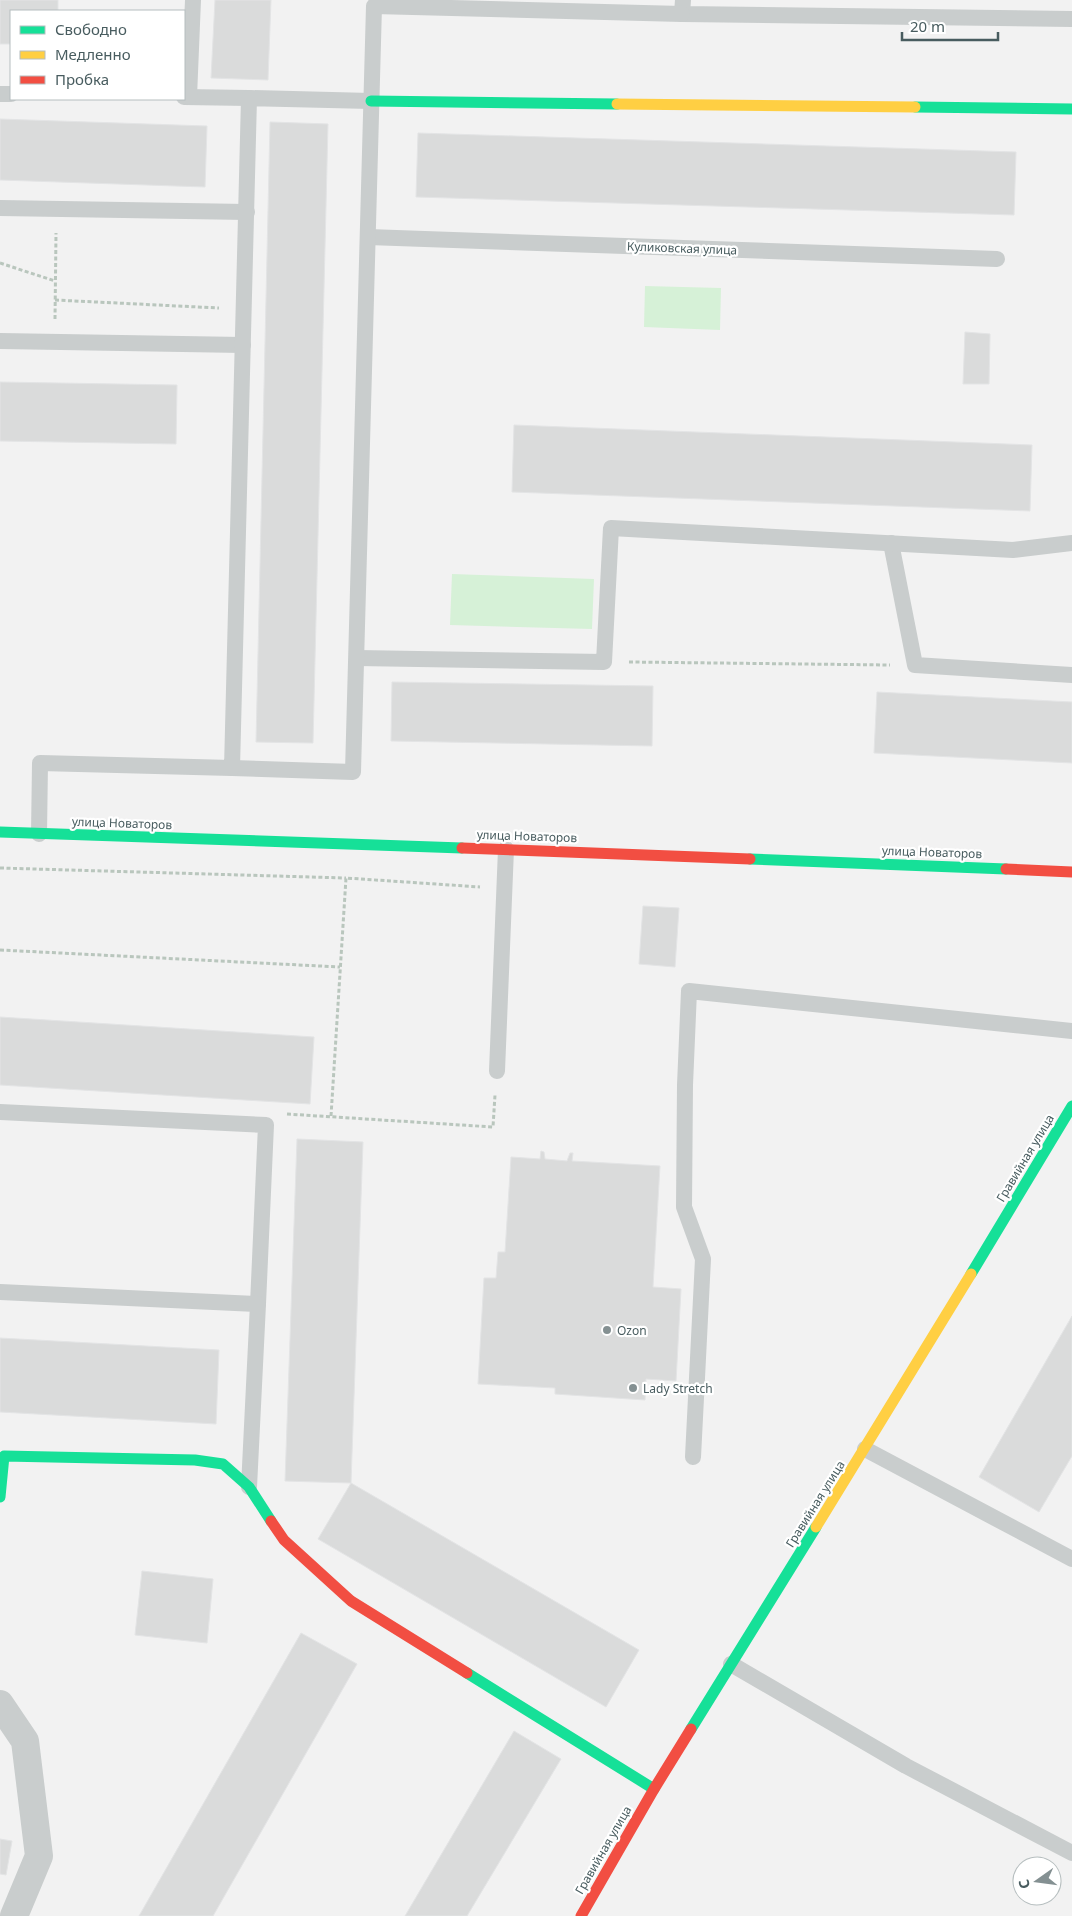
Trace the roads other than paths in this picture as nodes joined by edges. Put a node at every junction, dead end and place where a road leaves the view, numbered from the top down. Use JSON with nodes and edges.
{"nodes":[{"id":1,"x":193,"y":0,"type":"edge"},
{"id":2,"x":371,"y":3,"type":"edge"},
{"id":3,"x":683,"y":7,"type":"edge"},
{"id":4,"x":1072,"y":19,"type":"edge"},
{"id":5,"x":186,"y":97,"type":"edge"},
{"id":6,"x":250,"y":98,"type":"junction"},
{"id":7,"x":371,"y":101,"type":"junction"},
{"id":8,"x":1072,"y":109,"type":"edge"},
{"id":9,"x":0,"y":208,"type":"edge"},
{"id":10,"x":247,"y":212,"type":"junction"},
{"id":11,"x":368,"y":237,"type":"junction"},
{"id":12,"x":997,"y":259,"type":"dead end"},
{"id":13,"x":0,"y":341,"type":"edge"},
{"id":14,"x":243,"y":345,"type":"junction"},
{"id":15,"x":891,"y":543,"type":"junction"},
{"id":16,"x":1072,"y":543,"type":"edge"},
{"id":17,"x":356,"y":658,"type":"junction"},
{"id":18,"x":1072,"y":676,"type":"edge"},
{"id":19,"x":232,"y":768,"type":"junction"},
{"id":20,"x":0,"y":832,"type":"edge"},
{"id":21,"x":39,"y":834,"type":"junction"},
{"id":22,"x":506,"y":849,"type":"junction"},
{"id":23,"x":1072,"y":872,"type":"edge"},
{"id":24,"x":1072,"y":1031,"type":"edge"},
{"id":25,"x":497,"y":1071,"type":"road end"},
{"id":26,"x":1072,"y":1106,"type":"edge"},
{"id":27,"x":0,"y":1112,"type":"edge"},
{"id":28,"x":0,"y":1292,"type":"edge"},
{"id":29,"x":258,"y":1304,"type":"junction"},
{"id":30,"x":865,"y":1449,"type":"junction"},
{"id":31,"x":693,"y":1457,"type":"dead end"},
{"id":32,"x":249,"y":1487,"type":"junction"},
{"id":33,"x":0,"y":1497,"type":"edge"},
{"id":34,"x":1072,"y":1559,"type":"edge"},
{"id":35,"x":731,"y":1664,"type":"junction"},
{"id":36,"x":0,"y":1704,"type":"edge"},
{"id":37,"x":654,"y":1788,"type":"junction"},
{"id":38,"x":1072,"y":1853,"type":"edge"},
{"id":39,"x":14,"y":1916,"type":"edge"},
{"id":40,"x":581,"y":1916,"type":"edge"}],
"edges":[{"from":1,"to":5,"type":"lane"},
{"from":2,"to":3,"type":"lane"},
{"from":2,"to":7,"type":"lane"},
{"from":3,"to":4,"type":"lane"},
{"from":5,"to":6,"type":"lane"},
{"from":6,"to":7,"type":"lane"},
{"from":6,"to":10,"type":"lane"},
{"from":7,"to":8,"type":"street"},
{"from":7,"to":11,"type":"lane"},
{"from":9,"to":10,"type":"lane"},
{"from":10,"to":14,"type":"lane"},
{"from":11,"to":12,"type":"lane","name":"Куликовская улица"},
{"from":11,"to":17,"type":"lane"},
{"from":13,"to":14,"type":"lane"},
{"from":14,"to":19,"type":"lane"},
{"from":15,"to":16,"type":"lane"},
{"from":15,"to":17,"type":"lane"},
{"from":15,"to":18,"type":"lane"},
{"from":17,"to":19,"type":"lane"},
{"from":19,"to":21,"type":"lane"},
{"from":20,"to":21,"type":"street","name":"улица Новаторов"},
{"from":21,"to":22,"type":"street","name":"улица Новаторов"},
{"from":22,"to":23,"type":"street","name":"улица Новаторов"},
{"from":22,"to":25,"type":"lane"},
{"from":24,"to":31,"type":"lane"},
{"from":26,"to":30,"type":"street","name":"Гравийная улица"},
{"from":27,"to":29,"type":"lane"},
{"from":28,"to":29,"type":"lane"},
{"from":29,"to":32,"type":"lane"},
{"from":30,"to":34,"type":"lane"},
{"from":30,"to":35,"type":"street","name":"Гравийная улица"},
{"from":32,"to":33,"type":"street"},
{"from":32,"to":37,"type":"street"},
{"from":35,"to":37,"type":"street","name":"Гравийная улица"},
{"from":35,"to":38,"type":"lane"},
{"from":36,"to":39,"type":"street"},
{"from":37,"to":40,"type":"street","name":"Гравийная улица"}]}
